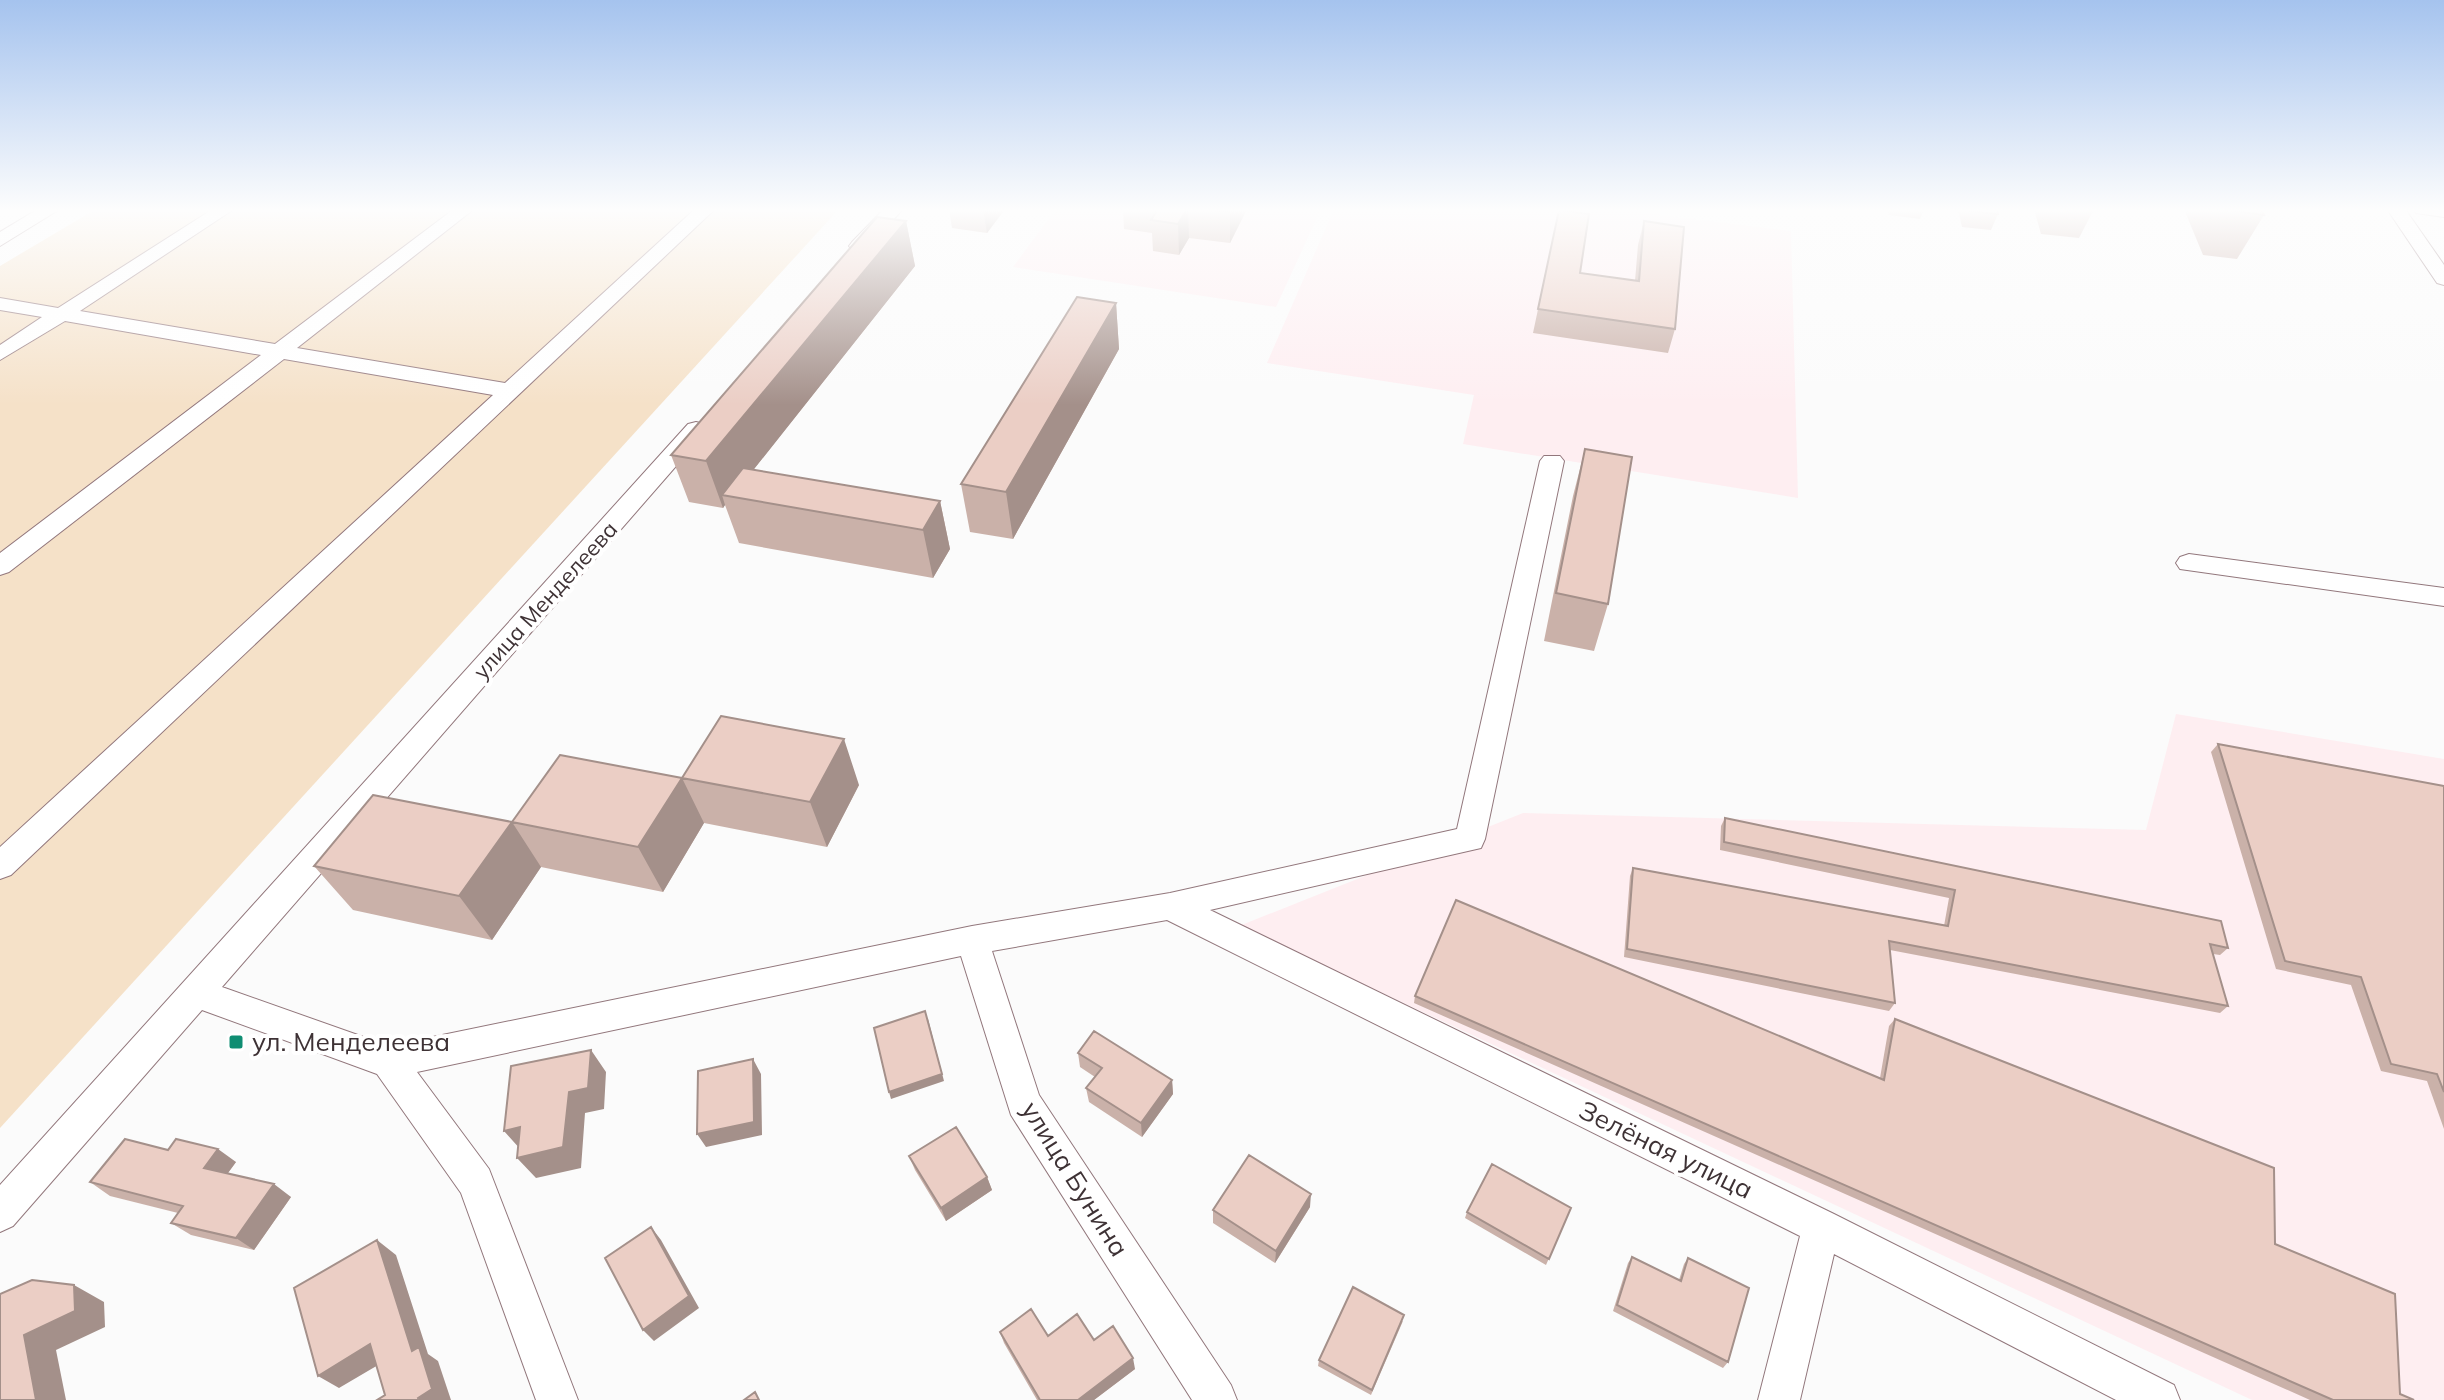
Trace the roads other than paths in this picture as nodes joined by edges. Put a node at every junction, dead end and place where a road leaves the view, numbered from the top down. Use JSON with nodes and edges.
{"nodes":[{"id":1,"x":124,"y":274,"type":"edge"},
{"id":2,"x":380,"y":274,"type":"edge"},
{"id":3,"x":636,"y":274,"type":"edge"},
{"id":4,"x":0,"y":304,"type":"edge"},
{"id":5,"x":60,"y":316,"type":"junction"},
{"id":6,"x":277,"y":353,"type":"junction"},
{"id":7,"x":0,"y":354,"type":"edge"},
{"id":8,"x":510,"y":391,"type":"junction"},
{"id":9,"x":713,"y":410,"type":"edge"},
{"id":10,"x":1552,"y":461,"type":"dead end"},
{"id":11,"x":2189,"y":563,"type":"dead end"},
{"id":12,"x":0,"y":566,"type":"edge"},
{"id":13,"x":2444,"y":597,"type":"edge"},
{"id":14,"x":0,"y":866,"type":"edge"},
{"id":15,"x":1170,"y":906,"type":"junction"},
{"id":16,"x":972,"y":940,"type":"junction"},
{"id":17,"x":196,"y":993,"type":"junction"},
{"id":18,"x":389,"y":1062,"type":"junction"},
{"id":19,"x":0,"y":1213,"type":"edge"},
{"id":20,"x":1821,"y":1227,"type":"junction"},
{"id":21,"x":557,"y":1400,"type":"edge"},
{"id":22,"x":1216,"y":1400,"type":"edge"},
{"id":23,"x":1779,"y":1400,"type":"edge"},
{"id":24,"x":2159,"y":1400,"type":"edge"}],
"edges":[{"from":1,"to":5,"type":"street"},
{"from":2,"to":6,"type":"street"},
{"from":3,"to":8,"type":"street"},
{"from":4,"to":5,"type":"street"},
{"from":5,"to":6,"type":"street"},
{"from":5,"to":7,"type":"street"},
{"from":6,"to":8,"type":"street"},
{"from":6,"to":12,"type":"street"},
{"from":8,"to":14,"type":"street"},
{"from":9,"to":17,"type":"street","name":"улица Менделеева"},
{"from":10,"to":15,"type":"street"},
{"from":11,"to":13,"type":"street"},
{"from":15,"to":16,"type":"street"},
{"from":15,"to":20,"type":"street","name":"Зелёная улица"},
{"from":16,"to":18,"type":"street"},
{"from":16,"to":22,"type":"street","name":"улица Бунина"},
{"from":17,"to":18,"type":"street"},
{"from":17,"to":19,"type":"street","name":"улица Менделеева"},
{"from":18,"to":21,"type":"street"},
{"from":20,"to":23,"type":"street"},
{"from":20,"to":24,"type":"street","name":"Зелёная улица"}]}
